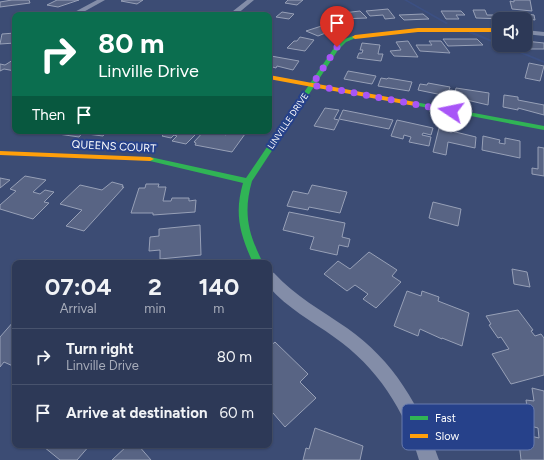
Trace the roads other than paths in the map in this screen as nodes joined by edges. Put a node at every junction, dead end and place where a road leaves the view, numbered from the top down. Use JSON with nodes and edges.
{"nodes":[{"id":1,"x":102,"y":0,"type":"edge"},
{"id":2,"x":251,"y":0,"type":"edge"},
{"id":3,"x":79,"y":12,"type":"edge"},
{"id":4,"x":236,"y":12,"type":"edge"},
{"id":5,"x":492,"y":30,"type":"edge"},
{"id":6,"x":532,"y":33,"type":"edge"},
{"id":7,"x":544,"y":34,"type":"edge"},
{"id":8,"x":272,"y":78,"type":"edge"},
{"id":9,"x":312,"y":85,"type":"junction"},
{"id":10,"x":544,"y":128,"type":"edge"},
{"id":11,"x":0,"y":153,"type":"edge"},
{"id":12,"x":248,"y":181,"type":"junction"},
{"id":13,"x":256,"y":260,"type":"edge"},
{"id":14,"x":272,"y":280,"type":"edge"},
{"id":15,"x":405,"y":404,"type":"edge"},
{"id":16,"x":426,"y":450,"type":"edge"},
{"id":17,"x":429,"y":460,"type":"edge"}],
"edges":[{"from":1,"to":3,"type":"street"},
{"from":2,"to":4,"type":"street"},
{"from":5,"to":9,"type":"street","name":"LINVILLE DRIVE"},
{"from":6,"to":7,"type":"street"},
{"from":8,"to":9,"type":"street"},
{"from":9,"to":10,"type":"street"},
{"from":9,"to":12,"type":"street","name":"LINVILLE DRIVE"},
{"from":11,"to":12,"type":"street","name":"QUEENS COURT"},
{"from":12,"to":13,"type":"street","name":"LINVILLE DRIVE"},
{"from":14,"to":15,"type":"street"},
{"from":16,"to":17,"type":"street"}]}
